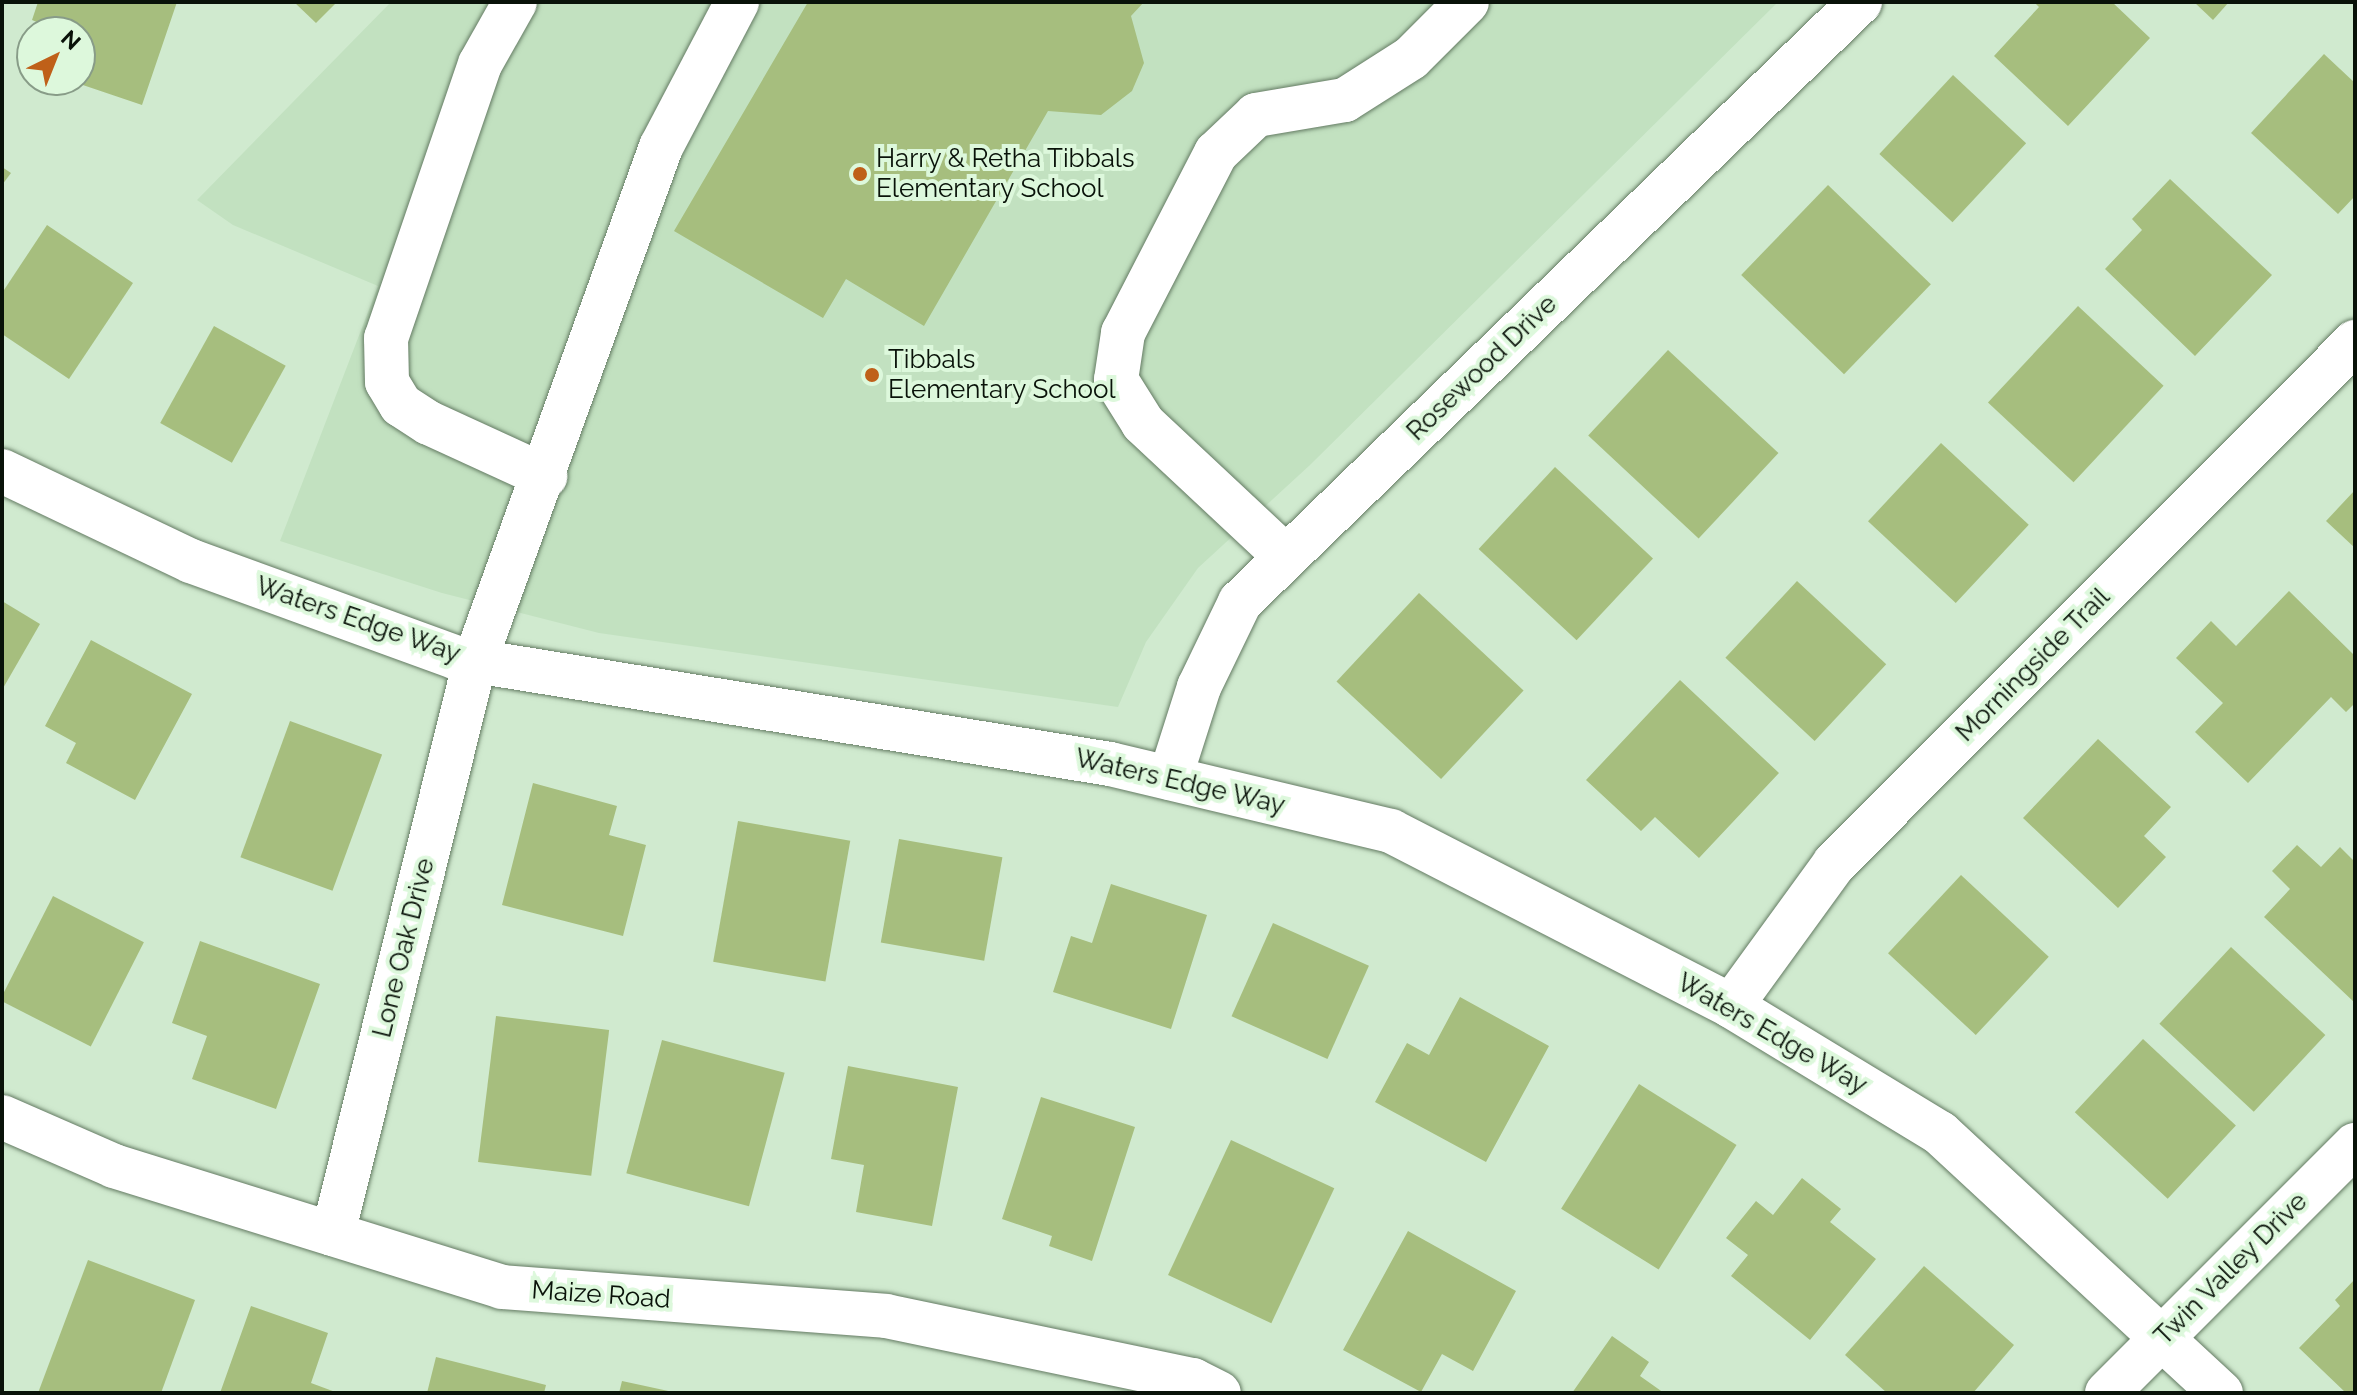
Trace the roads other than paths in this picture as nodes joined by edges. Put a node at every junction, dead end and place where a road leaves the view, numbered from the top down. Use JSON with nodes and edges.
{"nodes":[{"id":1,"x":515,"y":2,"type":"edge"},
{"id":2,"x":737,"y":2,"type":"edge"},
{"id":3,"x":1467,"y":2,"type":"edge"},
{"id":4,"x":1860,"y":2,"type":"edge"},
{"id":5,"x":2355,"y":342,"type":"edge"},
{"id":6,"x":2,"y":471,"type":"edge"},
{"id":7,"x":545,"y":476,"type":"junction"},
{"id":8,"x":1286,"y":557,"type":"junction"},
{"id":9,"x":475,"y":661,"type":"junction"},
{"id":10,"x":1170,"y":778,"type":"junction"},
{"id":11,"x":1731,"y":1006,"type":"junction"},
{"id":12,"x":2,"y":1117,"type":"edge"},
{"id":13,"x":2355,"y":1145,"type":"edge"},
{"id":14,"x":333,"y":1234,"type":"junction"},
{"id":15,"x":2162,"y":1337,"type":"junction"},
{"id":16,"x":1219,"y":1393,"type":"edge"},
{"id":17,"x":2107,"y":1393,"type":"edge"},
{"id":18,"x":2221,"y":1393,"type":"edge"}],
"edges":[{"from":1,"to":7,"type":"street"},
{"from":2,"to":7,"type":"street","name":"Lone Oak Drive"},
{"from":3,"to":8,"type":"street"},
{"from":4,"to":8,"type":"street","name":"Rosewood Drive"},
{"from":5,"to":11,"type":"street","name":"Morningside Trail"},
{"from":6,"to":9,"type":"street","name":"Waters Edge Way"},
{"from":7,"to":9,"type":"street","name":"Lone Oak Drive"},
{"from":8,"to":10,"type":"street","name":"Rosewood Drive"},
{"from":9,"to":10,"type":"street","name":"Waters Edge Way"},
{"from":9,"to":14,"type":"street","name":"Lone Oak Drive"},
{"from":10,"to":11,"type":"street","name":"Waters Edge Way"},
{"from":11,"to":15,"type":"street","name":"Waters Edge Way"},
{"from":12,"to":14,"type":"street","name":"Maize Road"},
{"from":13,"to":15,"type":"street","name":"Twin Valley Drive"},
{"from":14,"to":16,"type":"street","name":"Maize Road"},
{"from":15,"to":17,"type":"street","name":"Twin Valley Drive"},
{"from":15,"to":18,"type":"street","name":"Waters Edge Way"}]}
